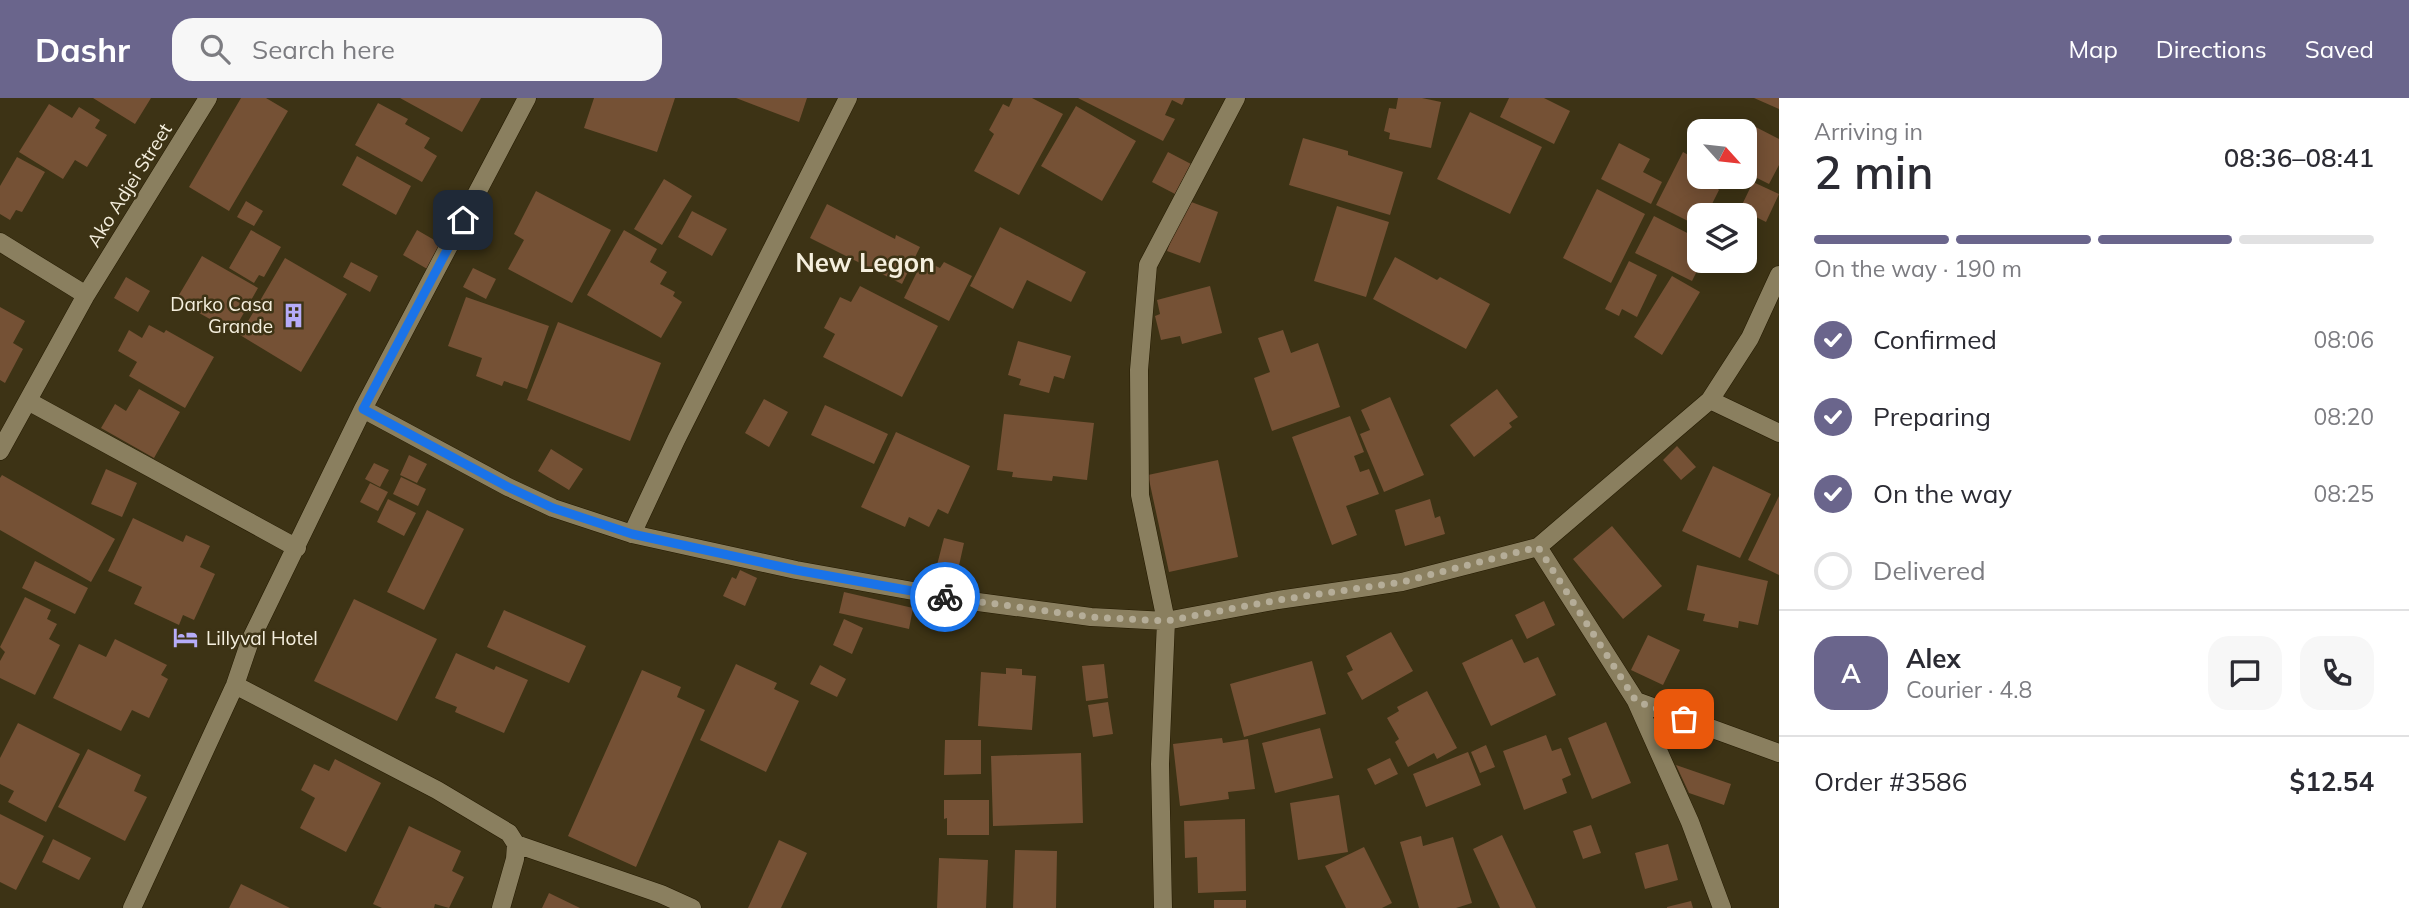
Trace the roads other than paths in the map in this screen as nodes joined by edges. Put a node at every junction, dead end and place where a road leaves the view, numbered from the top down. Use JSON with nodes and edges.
{"nodes":[{"id":1,"x":208,"y":98,"type":"edge"},
{"id":2,"x":527,"y":98,"type":"edge"},
{"id":3,"x":848,"y":98,"type":"edge"},
{"id":4,"x":1236,"y":98,"type":"edge"},
{"id":5,"x":0,"y":242,"type":"edge"},
{"id":6,"x":1779,"y":275,"type":"edge"},
{"id":7,"x":86,"y":295,"type":"junction"},
{"id":8,"x":1710,"y":400,"type":"junction"},
{"id":9,"x":28,"y":401,"type":"junction"},
{"id":10,"x":363,"y":409,"type":"junction"},
{"id":11,"x":1779,"y":433,"type":"edge"},
{"id":12,"x":0,"y":451,"type":"edge"},
{"id":13,"x":632,"y":534,"type":"junction"},
{"id":14,"x":1538,"y":547,"type":"junction"},
{"id":15,"x":296,"y":548,"type":"junction"},
{"id":16,"x":1166,"y":621,"type":"junction"},
{"id":17,"x":235,"y":685,"type":"junction"},
{"id":18,"x":1636,"y":701,"type":"junction"},
{"id":19,"x":1779,"y":753,"type":"edge"},
{"id":20,"x":516,"y":844,"type":"junction"},
{"id":21,"x":132,"y":908,"type":"edge"},
{"id":22,"x":501,"y":908,"type":"edge"},
{"id":23,"x":692,"y":908,"type":"edge"},
{"id":24,"x":1163,"y":908,"type":"edge"},
{"id":25,"x":1723,"y":908,"type":"edge"}],
"edges":[{"from":1,"to":7,"type":"street","name":"Ako Adjei Street"},
{"from":2,"to":10,"type":"street"},
{"from":3,"to":13,"type":"street"},
{"from":4,"to":16,"type":"street"},
{"from":5,"to":7,"type":"street"},
{"from":6,"to":8,"type":"street"},
{"from":7,"to":9,"type":"street","name":"Ako Adjei Street"},
{"from":8,"to":11,"type":"street"},
{"from":8,"to":14,"type":"street"},
{"from":9,"to":12,"type":"street","name":"Ako Adjei Street"},
{"from":9,"to":15,"type":"street"},
{"from":10,"to":13,"type":"street"},
{"from":10,"to":15,"type":"street"},
{"from":13,"to":16,"type":"street"},
{"from":14,"to":16,"type":"street"},
{"from":14,"to":18,"type":"street"},
{"from":15,"to":17,"type":"street"},
{"from":16,"to":24,"type":"street"},
{"from":17,"to":20,"type":"street"},
{"from":17,"to":21,"type":"street"},
{"from":18,"to":19,"type":"street"},
{"from":18,"to":25,"type":"street"},
{"from":20,"to":22,"type":"street"},
{"from":20,"to":23,"type":"street"}]}
